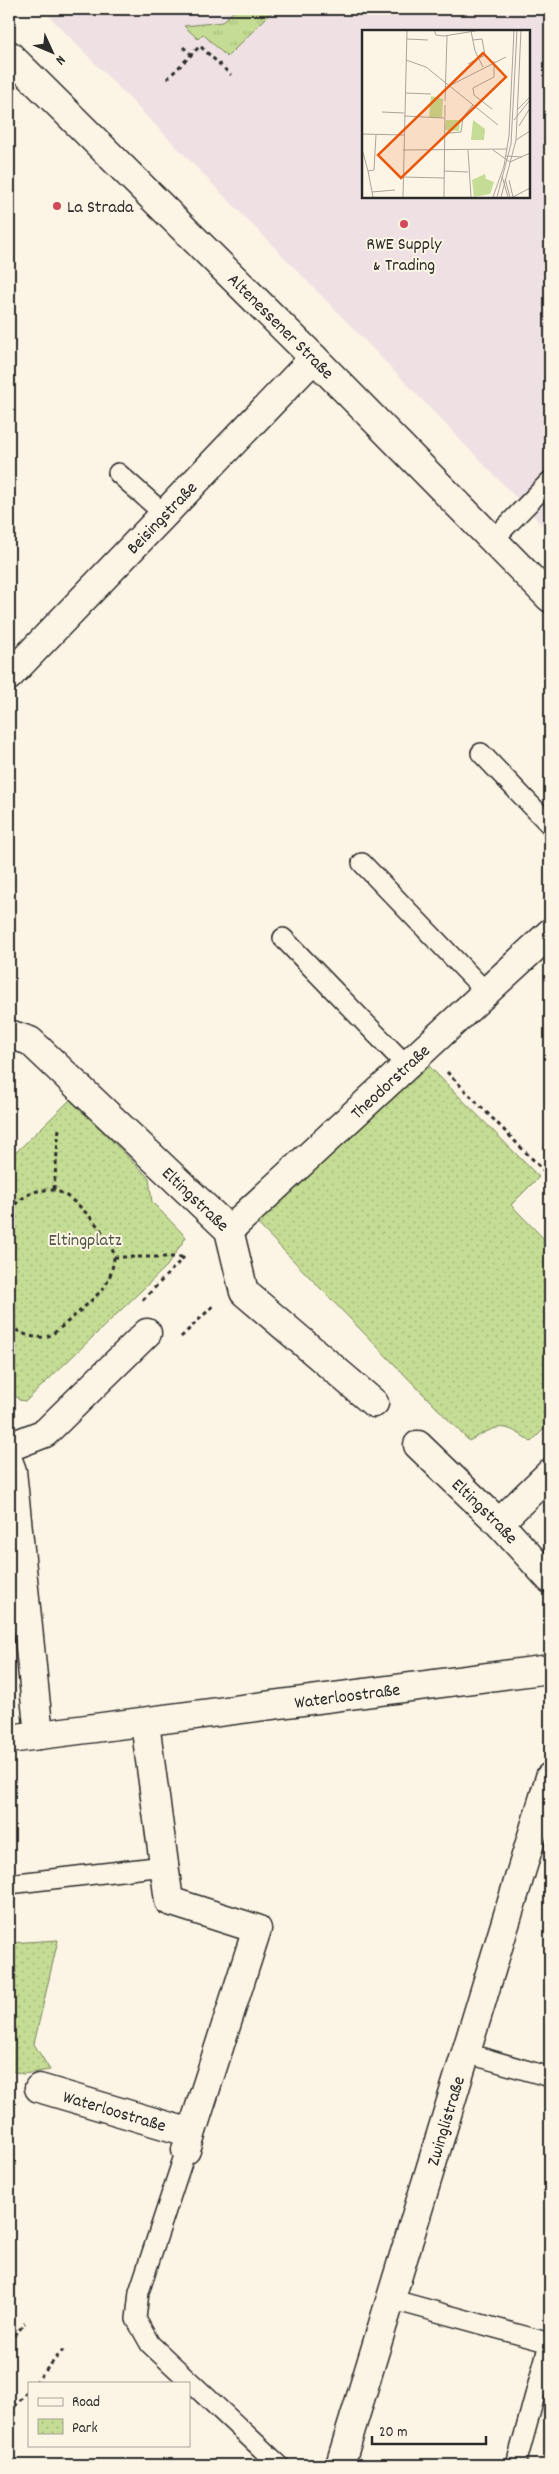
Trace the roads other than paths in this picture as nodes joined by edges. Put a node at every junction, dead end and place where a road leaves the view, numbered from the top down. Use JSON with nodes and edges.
{"nodes":[{"id":1,"x":9,"y":55,"type":"edge"},
{"id":2,"x":314,"y":358,"type":"junction"},
{"id":3,"x":118,"y":473,"type":"dead end"},
{"id":4,"x":550,"y":481,"type":"edge"},
{"id":5,"x":163,"y":513,"type":"junction"},
{"id":6,"x":493,"y":540,"type":"junction"},
{"id":7,"x":550,"y":598,"type":"edge"},
{"id":8,"x":9,"y":676,"type":"edge"},
{"id":9,"x":481,"y":753,"type":"dead end"},
{"id":10,"x":550,"y":825,"type":"edge"},
{"id":11,"x":362,"y":863,"type":"dead end"},
{"id":12,"x":550,"y":933,"type":"edge"},
{"id":13,"x":283,"y":938,"type":"dead end"},
{"id":14,"x":486,"y":992,"type":"junction"},
{"id":15,"x":9,"y":1034,"type":"edge"},
{"id":16,"x":416,"y":1057,"type":"junction"},
{"id":17,"x":229,"y":1230,"type":"junction"},
{"id":18,"x":146,"y":1333,"type":"dead end"},
{"id":19,"x":374,"y":1404,"type":"dead end"},
{"id":20,"x":418,"y":1445,"type":"dead end"},
{"id":21,"x":9,"y":1447,"type":"edge"},
{"id":22,"x":9,"y":1463,"type":"edge"},
{"id":23,"x":550,"y":1473,"type":"edge"},
{"id":24,"x":499,"y":1523,"type":"junction"},
{"id":25,"x":550,"y":1579,"type":"edge"},
{"id":26,"x":550,"y":1670,"type":"edge"},
{"id":27,"x":146,"y":1723,"type":"junction"},
{"id":28,"x":39,"y":1735,"type":"junction"},
{"id":29,"x":9,"y":1739,"type":"edge"},
{"id":30,"x":550,"y":1777,"type":"edge"},
{"id":31,"x":164,"y":1866,"type":"junction"},
{"id":32,"x":9,"y":1884,"type":"edge"},
{"id":33,"x":466,"y":2052,"type":"junction"},
{"id":34,"x":550,"y":2077,"type":"edge"},
{"id":35,"x":39,"y":2088,"type":"dead end"},
{"id":36,"x":189,"y":2141,"type":"junction"},
{"id":37,"x":390,"y":2299,"type":"junction"},
{"id":38,"x":550,"y":2342,"type":"edge"},
{"id":39,"x":279,"y":2465,"type":"edge"},
{"id":40,"x":340,"y":2465,"type":"edge"},
{"id":41,"x":516,"y":2465,"type":"edge"}],
"edges":[{"from":1,"to":2,"type":"street","name":"Altenessener Straße"},
{"from":2,"to":5,"type":"street","name":"Beisingstraße"},
{"from":2,"to":6,"type":"street","name":"Altenessener Straße"},
{"from":3,"to":5,"type":"lane"},
{"from":4,"to":6,"type":"lane"},
{"from":5,"to":8,"type":"street","name":"Beisingstraße"},
{"from":6,"to":7,"type":"street","name":"Altenessener Straße"},
{"from":9,"to":10,"type":"lane"},
{"from":11,"to":14,"type":"lane"},
{"from":12,"to":14,"type":"street","name":"Theodorstraße"},
{"from":13,"to":16,"type":"lane"},
{"from":14,"to":16,"type":"street","name":"Theodorstraße"},
{"from":15,"to":17,"type":"street","name":"Eltingstraße"},
{"from":16,"to":17,"type":"street","name":"Theodorstraße"},
{"from":17,"to":19,"type":"street","name":"Eltingstraße"},
{"from":18,"to":21,"type":"street"},
{"from":20,"to":24,"type":"street","name":"Eltingstraße"},
{"from":22,"to":28,"type":"street"},
{"from":23,"to":24,"type":"street"},
{"from":24,"to":25,"type":"street","name":"Eltingstraße"},
{"from":26,"to":27,"type":"street","name":"Waterloostraße"},
{"from":27,"to":28,"type":"street","name":"Waterloostraße"},
{"from":27,"to":31,"type":"street"},
{"from":28,"to":29,"type":"street","name":"Waterloostraße"},
{"from":30,"to":33,"type":"street","name":"Zwinglistraße"},
{"from":31,"to":32,"type":"lane"},
{"from":31,"to":36,"type":"street"},
{"from":33,"to":34,"type":"lane"},
{"from":33,"to":37,"type":"street","name":"Zwinglistraße"},
{"from":35,"to":36,"type":"street","name":"Waterloostraße"},
{"from":36,"to":39,"type":"lane"},
{"from":37,"to":38,"type":"lane"},
{"from":37,"to":40,"type":"street","name":"Zwinglistraße"},
{"from":38,"to":41,"type":"lane"}]}
